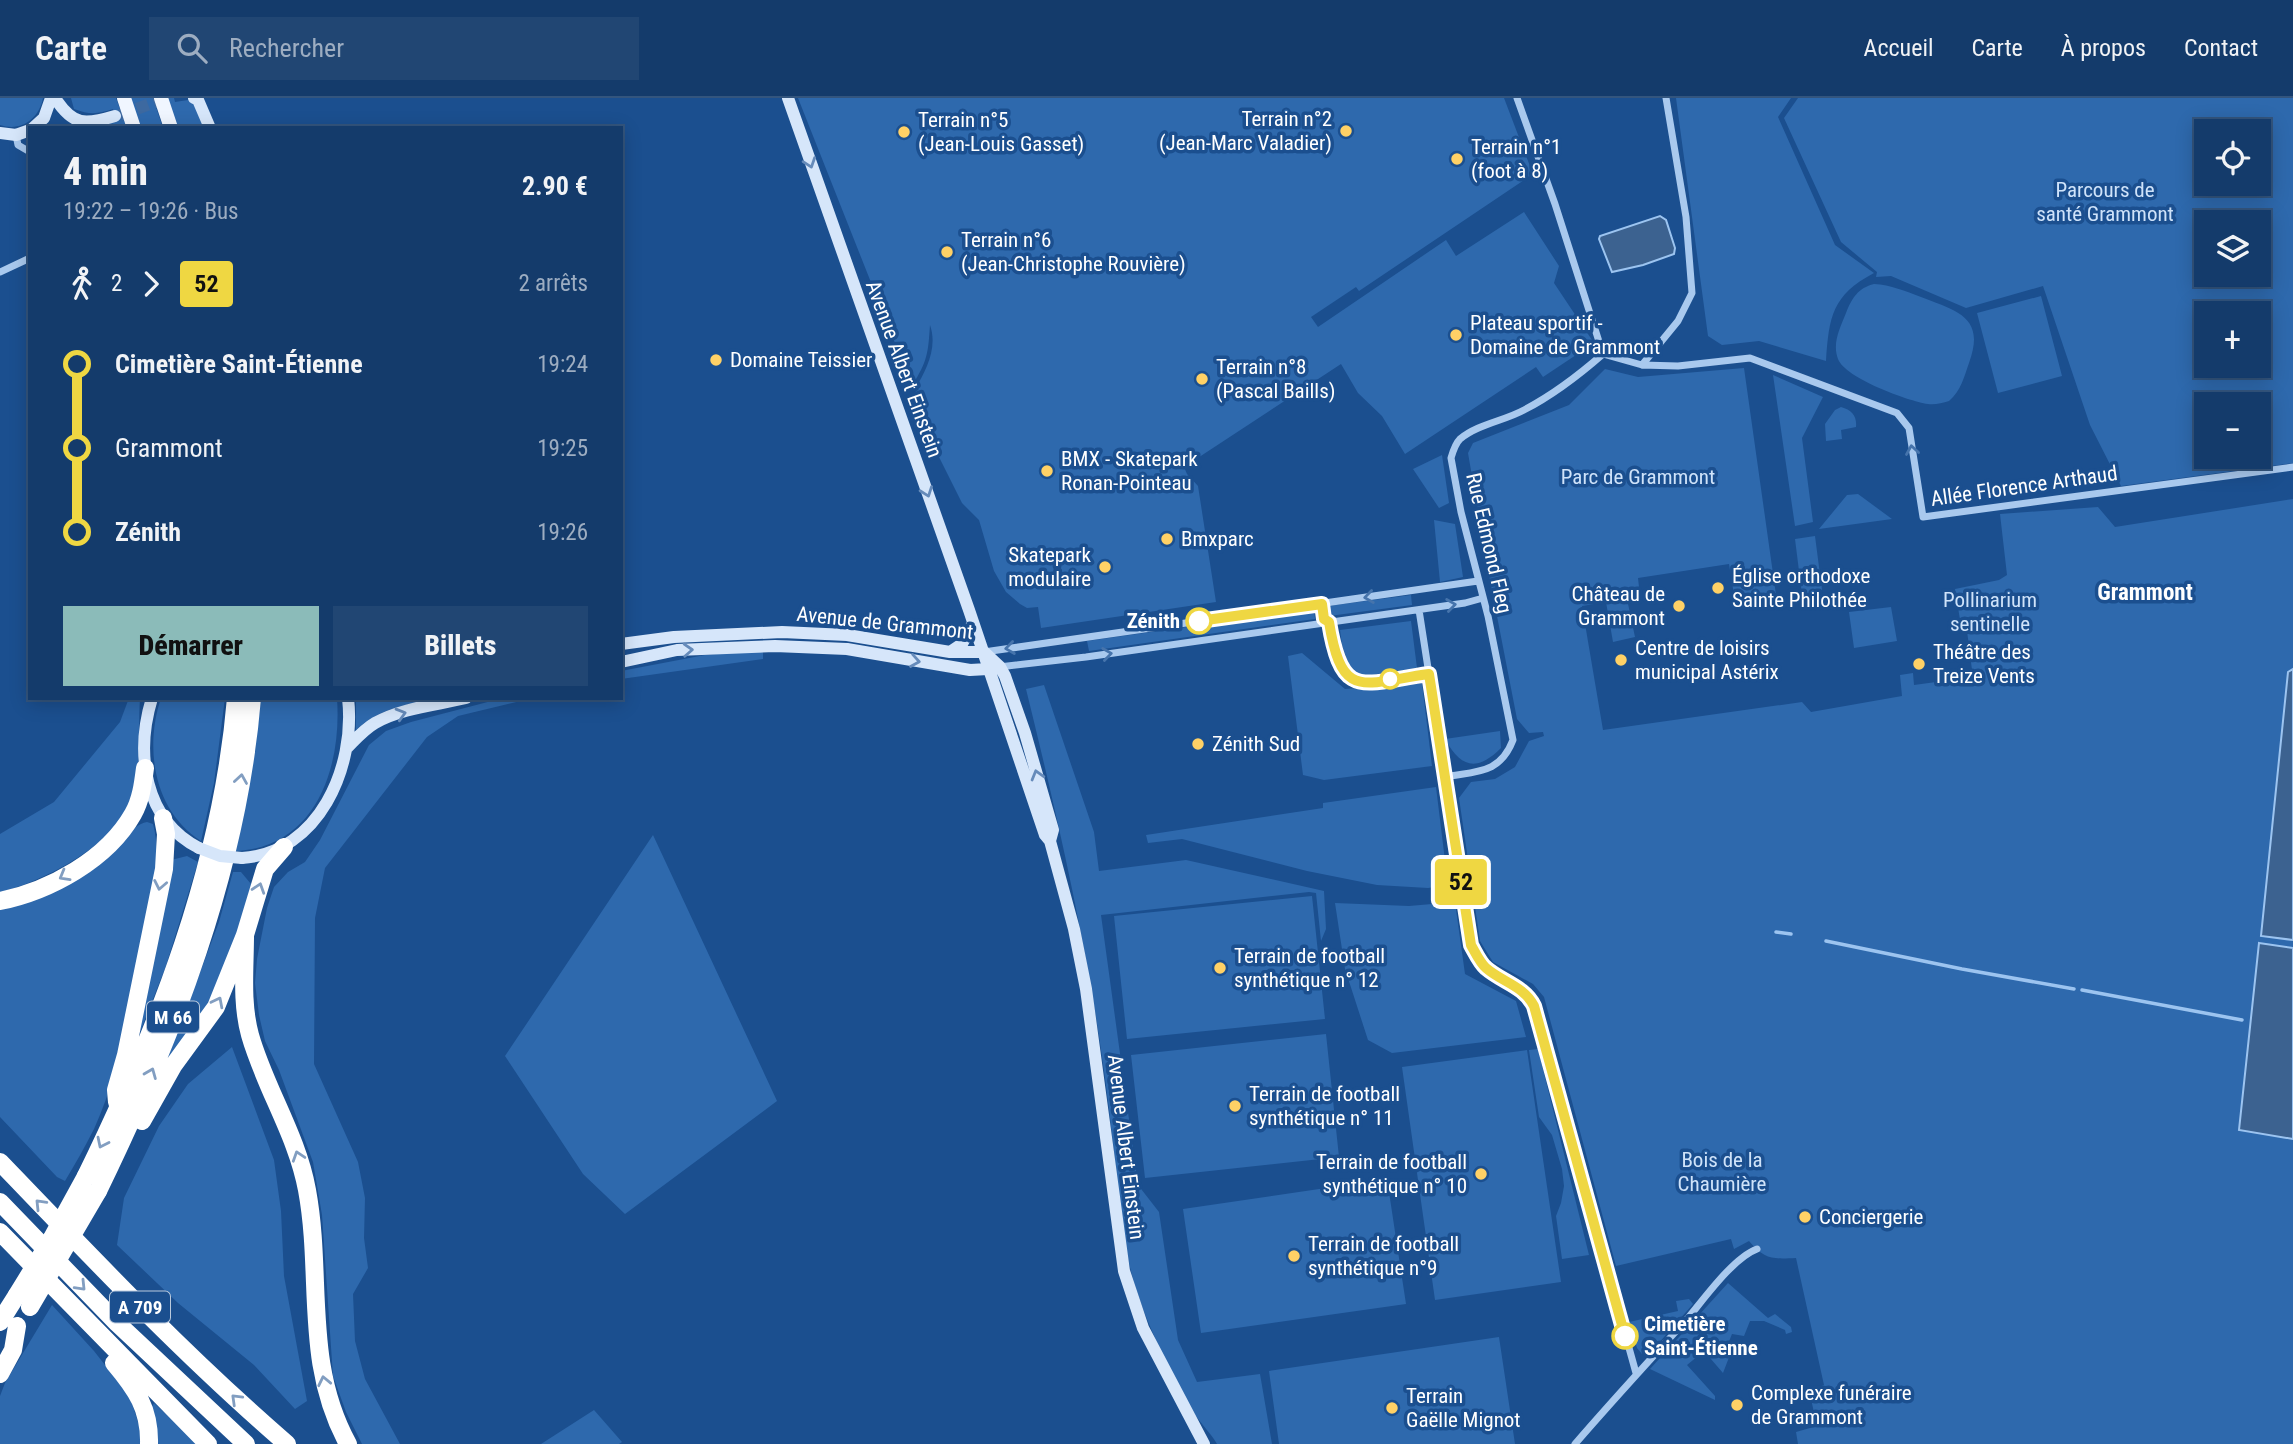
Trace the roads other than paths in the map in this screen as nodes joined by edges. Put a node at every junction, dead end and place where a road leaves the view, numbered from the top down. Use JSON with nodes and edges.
{"nodes":[{"id":1,"x":53,"y":98,"type":"edge"},
{"id":2,"x":124,"y":98,"type":"edge"},
{"id":3,"x":161,"y":98,"type":"edge"},
{"id":4,"x":789,"y":98,"type":"edge"},
{"id":5,"x":1517,"y":98,"type":"edge"},
{"id":6,"x":1666,"y":98,"type":"edge"},
{"id":7,"x":197,"y":99,"type":"edge"},
{"id":8,"x":115,"y":117,"type":"tunnel mouth"},
{"id":9,"x":35,"y":126,"type":"edge"},
{"id":10,"x":133,"y":126,"type":"edge"},
{"id":11,"x":170,"y":126,"type":"edge"},
{"id":12,"x":209,"y":126,"type":"edge"},
{"id":13,"x":28,"y":130,"type":"edge"},
{"id":14,"x":0,"y":133,"type":"edge"},
{"id":15,"x":16,"y":135,"type":"junction"},
{"id":16,"x":28,"y":151,"type":"edge"},
{"id":17,"x":28,"y":259,"type":"edge"},
{"id":18,"x":0,"y":272,"type":"edge"},
{"id":19,"x":1603,"y":354,"type":"junction"},
{"id":20,"x":1642,"y":365,"type":"junction"},
{"id":21,"x":2293,"y":467,"type":"edge"},
{"id":22,"x":1478,"y":581,"type":"junction"},
{"id":23,"x":1483,"y":598,"type":"junction"},
{"id":24,"x":1419,"y":610,"type":"junction"},
{"id":25,"x":973,"y":623,"type":"junction"},
{"id":26,"x":782,"y":632,"type":"junction"},
{"id":27,"x":623,"y":645,"type":"edge"},
{"id":28,"x":775,"y":646,"type":"junction"},
{"id":29,"x":950,"y":652,"type":"junction"},
{"id":30,"x":984,"y":652,"type":"junction"},
{"id":31,"x":623,"y":662,"type":"edge"},
{"id":32,"x":994,"y":668,"type":"junction"},
{"id":33,"x":152,"y":700,"type":"edge"},
{"id":34,"x":236,"y":700,"type":"edge"},
{"id":35,"x":252,"y":700,"type":"edge"},
{"id":36,"x":348,"y":700,"type":"edge"},
{"id":37,"x":457,"y":700,"type":"edge"},
{"id":38,"x":346,"y":749,"type":"junction"},
{"id":39,"x":145,"y":768,"type":"junction"},
{"id":40,"x":1445,"y":777,"type":"junction"},
{"id":41,"x":163,"y":818,"type":"junction"},
{"id":42,"x":284,"y":847,"type":"junction"},
{"id":43,"x":0,"y":901,"type":"edge"},
{"id":44,"x":245,"y":935,"type":"junction"},
{"id":45,"x":118,"y":1109,"type":"junction"},
{"id":46,"x":114,"y":1159,"type":"junction"},
{"id":47,"x":0,"y":1162,"type":"edge"},
{"id":48,"x":0,"y":1202,"type":"edge"},
{"id":49,"x":0,"y":1232,"type":"edge"},
{"id":50,"x":1757,"y":1249,"type":"dead end"},
{"id":51,"x":23,"y":1301,"type":"junction"},
{"id":52,"x":85,"y":1320,"type":"junction"},
{"id":53,"x":9,"y":1324,"type":"edge"},
{"id":54,"x":0,"y":1349,"type":"edge"},
{"id":55,"x":1636,"y":1373,"type":"junction"},
{"id":56,"x":0,"y":1374,"type":"edge"},
{"id":57,"x":149,"y":1444,"type":"edge"},
{"id":58,"x":208,"y":1444,"type":"edge"},
{"id":59,"x":246,"y":1444,"type":"edge"},
{"id":60,"x":287,"y":1444,"type":"edge"},
{"id":61,"x":348,"y":1444,"type":"edge"},
{"id":62,"x":1205,"y":1444,"type":"edge"},
{"id":63,"x":1575,"y":1444,"type":"edge"}],
"edges":[{"from":1,"to":8,"type":"main road"},
{"from":1,"to":9,"type":"main road"},
{"from":2,"to":10,"type":"main road"},
{"from":3,"to":11,"type":"main road"},
{"from":4,"to":25,"type":"main road","name":"Avenue Albert Einstein","one_way":true},
{"from":5,"to":19,"type":"street"},
{"from":6,"to":20,"type":"street"},
{"from":7,"to":12,"type":"main road"},
{"from":13,"to":15,"type":"main road"},
{"from":14,"to":15,"type":"main road"},
{"from":15,"to":16,"type":"street"},
{"from":17,"to":18,"type":"street"},
{"from":19,"to":20,"type":"street","name":"Allée Florence Arthaud"},
{"from":19,"to":22,"type":"street","name":"Rue Edmond Fleg"},
{"from":21,"to":20,"type":"street","name":"Allée Florence Arthaud","one_way":true},
{"from":22,"to":23,"type":"street","name":"Rue Edmond Fleg"},
{"from":22,"to":30,"type":"street","one_way":true},
{"from":24,"to":23,"type":"street","one_way":true},
{"from":23,"to":40,"type":"street","name":"Rue Edmond Fleg"},
{"from":32,"to":24,"type":"street","one_way":true},
{"from":24,"to":40,"type":"street"},
{"from":25,"to":29,"type":"main road"},
{"from":25,"to":30,"type":"main road","name":"Avenue Albert Einstein"},
{"from":26,"to":27,"type":"main road","name":"Avenue de Grammont"},
{"from":26,"to":28,"type":"main road","name":"Avenue de Grammont"},
{"from":26,"to":29,"type":"main road","name":"Avenue de Grammont"},
{"from":31,"to":28,"type":"main road","name":"Avenue de Grammont","one_way":true},
{"from":28,"to":32,"type":"main road","name":"Avenue de Grammont","one_way":true},
{"from":29,"to":30,"type":"main road","name":"Avenue de Grammont"},
{"from":30,"to":32,"type":"main road","name":"Avenue Albert Einstein"},
{"from":32,"to":62,"type":"main road","name":"Avenue Albert Einstein"},
{"from":33,"to":39,"type":"main road"},
{"from":34,"to":45,"type":"highway","number":"M 66"},
{"from":46,"to":35,"type":"highway","number":"M 66","one_way":true},
{"from":36,"to":38,"type":"main road"},
{"from":38,"to":37,"type":"main road","one_way":true},
{"from":38,"to":42,"type":"main road"},
{"from":39,"to":41,"type":"main road"},
{"from":39,"to":43,"type":"highway","one_way":true},
{"from":40,"to":55,"type":"street"},
{"from":41,"to":42,"type":"main road","bridge":true},
{"from":41,"to":45,"type":"highway","number":"M 66","one_way":true},
{"from":44,"to":42,"type":"highway","number":"M 66","one_way":true},
{"from":46,"to":44,"type":"highway","number":"M 66","one_way":true},
{"from":61,"to":44,"type":"highway","one_way":true},
{"from":45,"to":51,"type":"highway","number":"M 66","one_way":true,"bridge":true},
{"from":46,"to":51,"type":"highway","number":"M 66","bridge":true},
{"from":60,"to":47,"type":"highway","number":"A 709","one_way":true},
{"from":48,"to":59,"type":"highway","number":"A 709","one_way":true},
{"from":49,"to":52,"type":"highway"},
{"from":50,"to":55,"type":"street"},
{"from":51,"to":53,"type":"highway","number":"M 66"},
{"from":52,"to":57,"type":"highway"},
{"from":52,"to":58,"type":"highway"},
{"from":53,"to":54,"type":"highway","number":"M 66"},
{"from":53,"to":56,"type":"highway"},
{"from":55,"to":63,"type":"street"}]}
